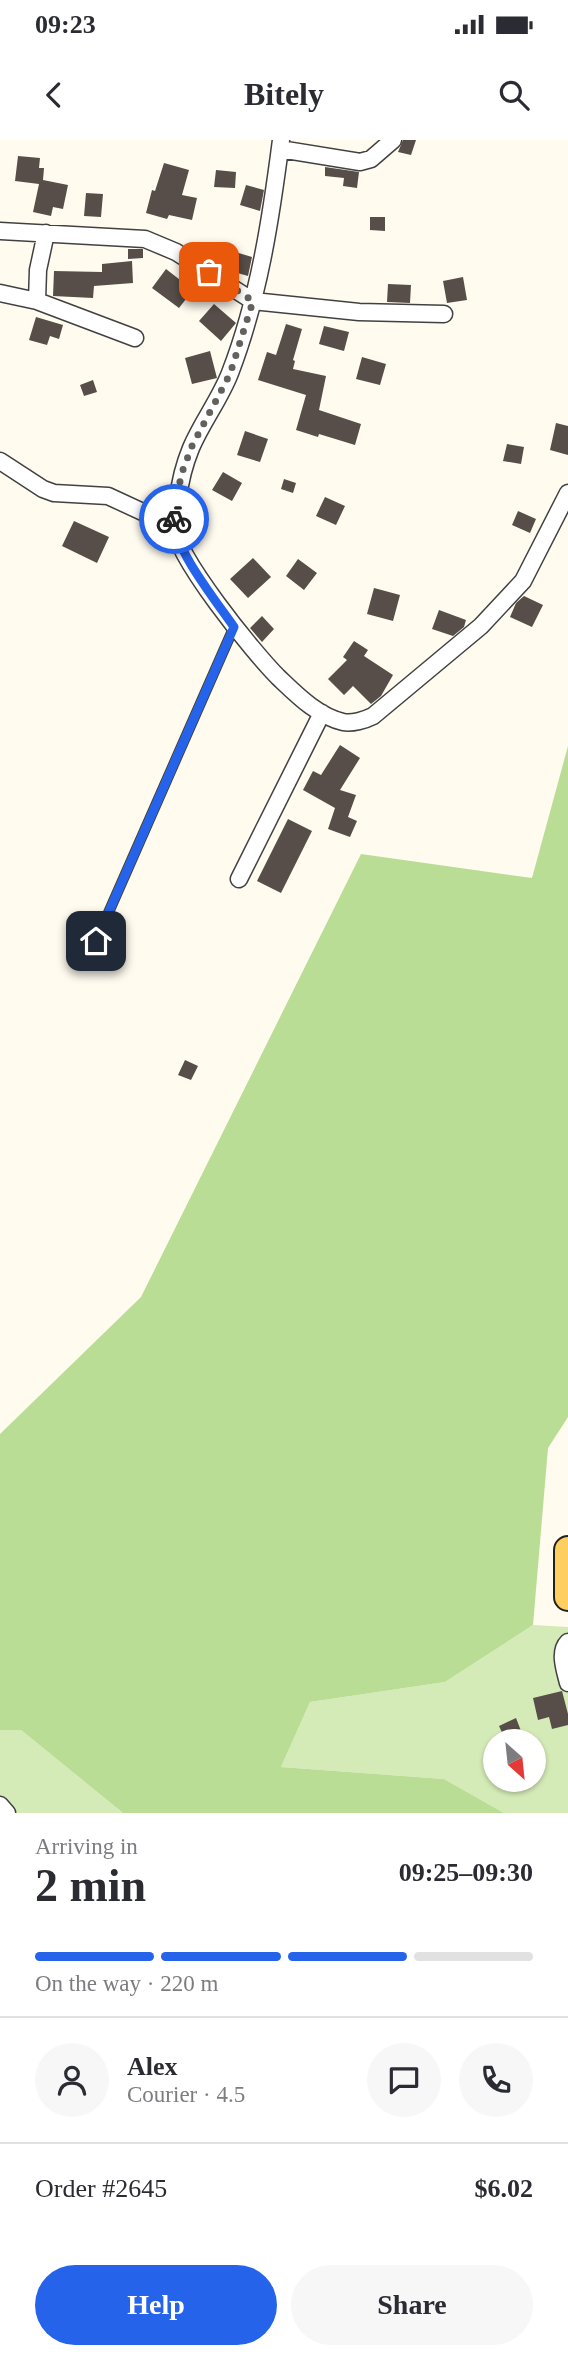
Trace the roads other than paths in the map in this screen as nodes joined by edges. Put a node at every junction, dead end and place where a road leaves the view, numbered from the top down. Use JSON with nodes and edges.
{"nodes":[{"id":1,"x":393,"y":140,"type":"edge"},
{"id":2,"x":281,"y":144,"type":"edge"},
{"id":3,"x":0,"y":231,"type":"edge"},
{"id":4,"x":46,"y":233,"type":"junction"},
{"id":5,"x":0,"y":293,"type":"edge"},
{"id":6,"x":37,"y":301,"type":"junction"},
{"id":7,"x":253,"y":301,"type":"junction"},
{"id":8,"x":444,"y":314,"type":"dead end"},
{"id":9,"x":135,"y":338,"type":"dead end"},
{"id":10,"x":0,"y":461,"type":"edge"},
{"id":11,"x":568,"y":493,"type":"edge"},
{"id":12,"x":173,"y":526,"type":"junction"},
{"id":13,"x":234,"y":627,"type":"junction"},
{"id":14,"x":322,"y":713,"type":"junction"},
{"id":15,"x":239,"y":879,"type":"dead end"},
{"id":16,"x":96,"y":941,"type":"dead end"},
{"id":17,"x":568,"y":1550,"type":"edge"},
{"id":18,"x":568,"y":1597,"type":"edge"},
{"id":19,"x":568,"y":1642,"type":"edge"},
{"id":20,"x":568,"y":1683,"type":"edge"},
{"id":21,"x":0,"y":1805,"type":"edge"},
{"id":22,"x":7,"y":1813,"type":"edge"}],
"edges":[{"from":1,"to":2,"type":"street"},
{"from":2,"to":7,"type":"street"},
{"from":3,"to":4,"type":"street"},
{"from":4,"to":6,"type":"street"},
{"from":4,"to":7,"type":"street"},
{"from":5,"to":6,"type":"street"},
{"from":6,"to":9,"type":"street"},
{"from":7,"to":8,"type":"street"},
{"from":7,"to":12,"type":"street"},
{"from":10,"to":12,"type":"street"},
{"from":11,"to":14,"type":"street"},
{"from":12,"to":13,"type":"street"},
{"from":13,"to":14,"type":"street"},
{"from":13,"to":16,"type":"lane"},
{"from":14,"to":15,"type":"street"},
{"from":17,"to":18,"type":"main road"},
{"from":19,"to":20,"type":"street"},
{"from":21,"to":22,"type":"street"}]}
